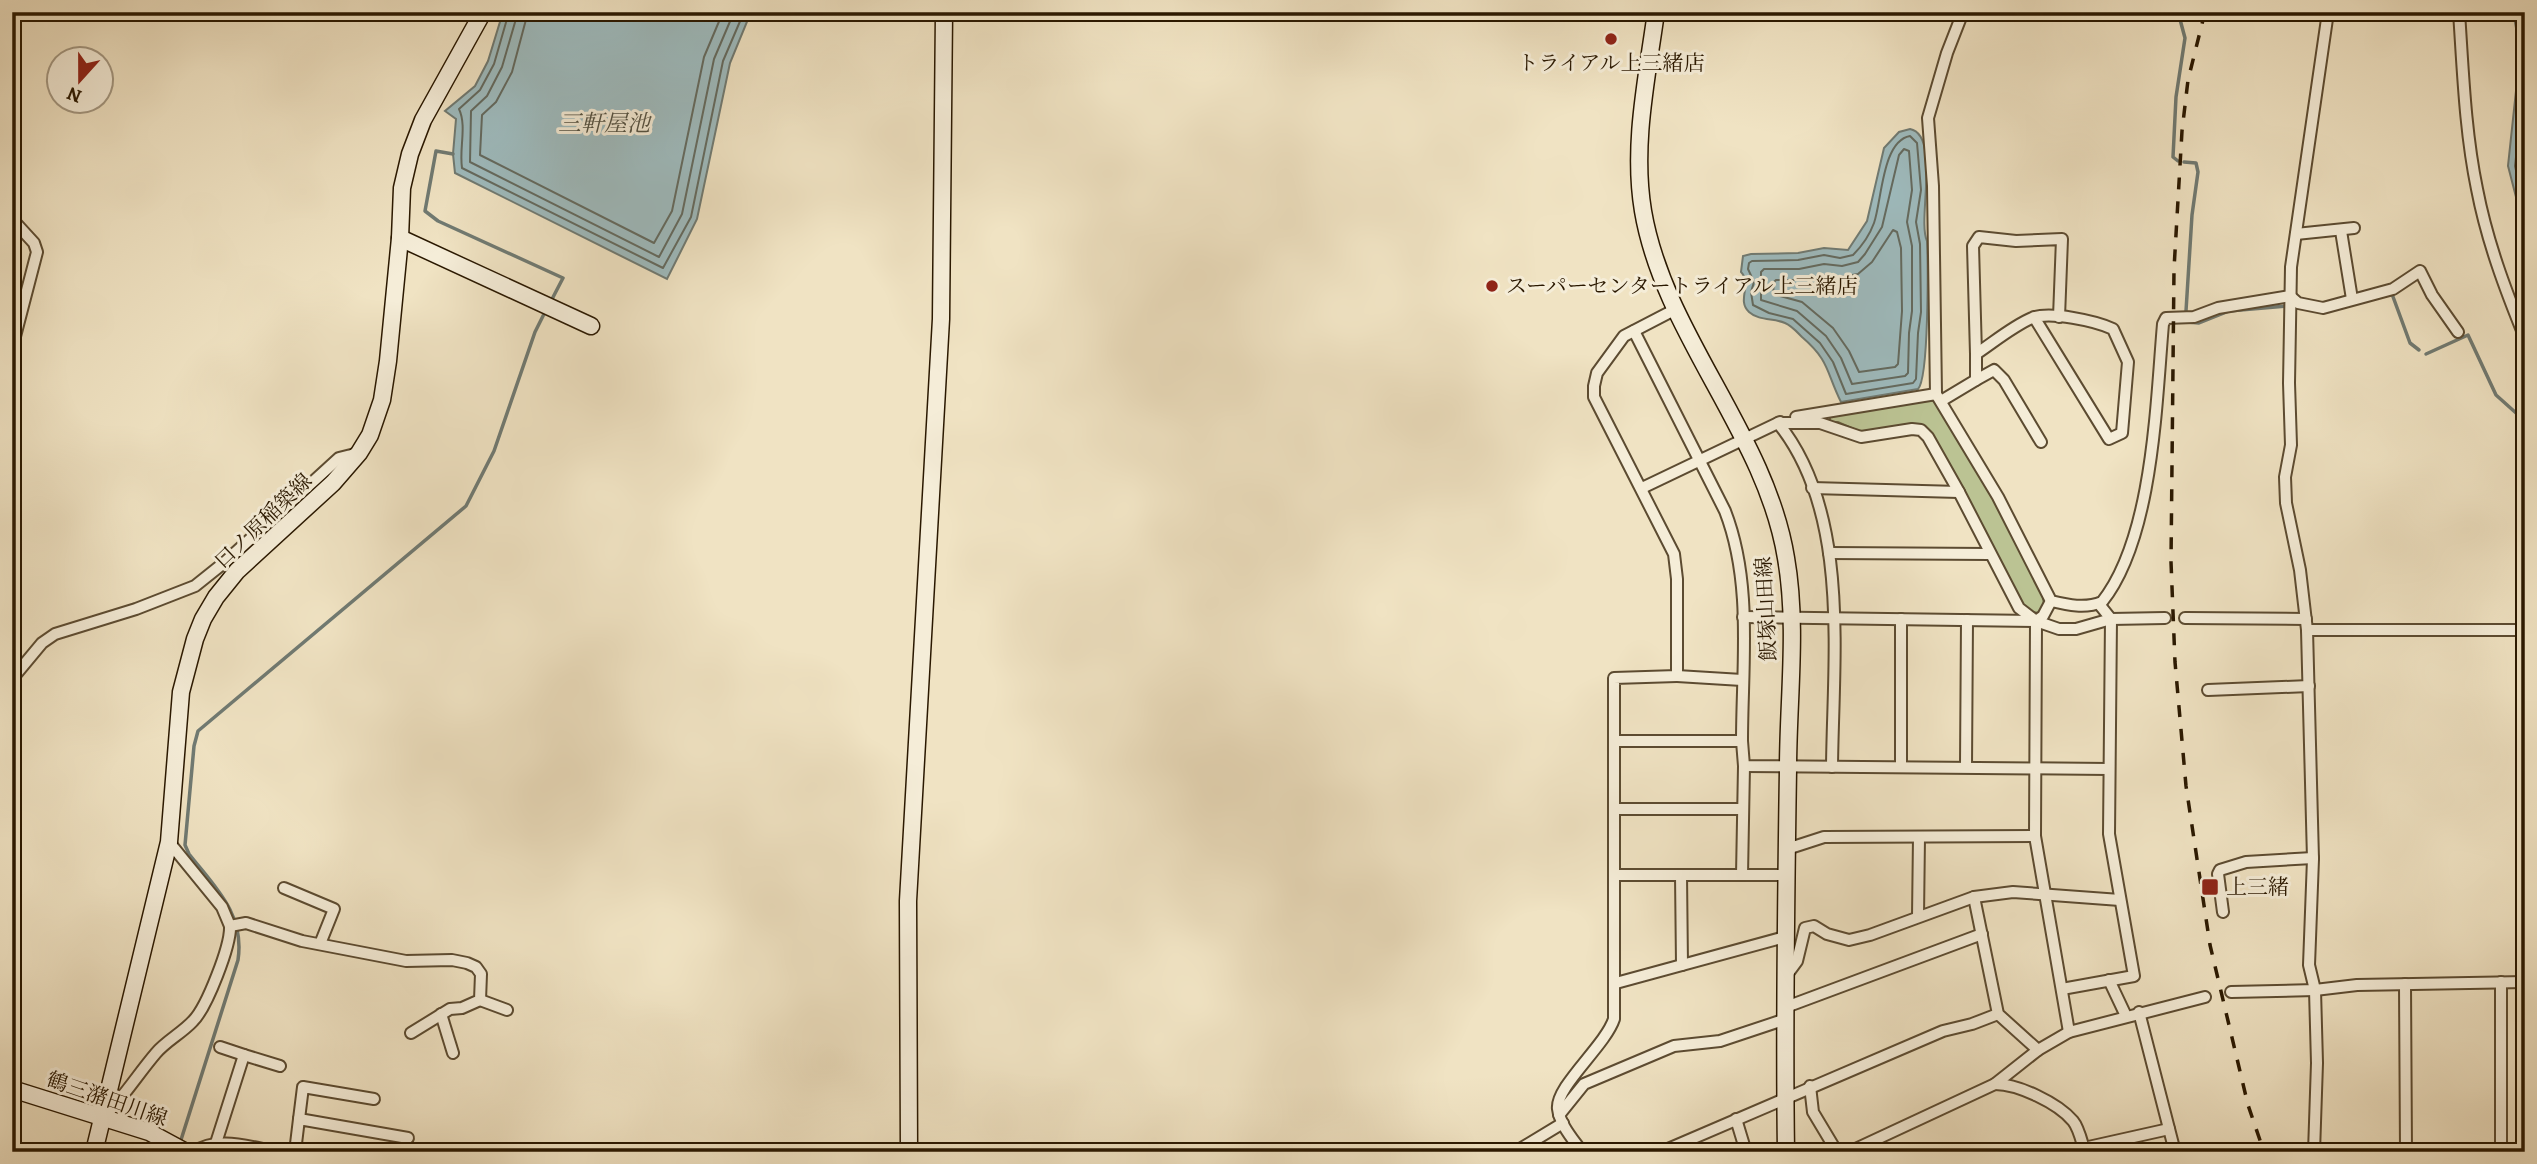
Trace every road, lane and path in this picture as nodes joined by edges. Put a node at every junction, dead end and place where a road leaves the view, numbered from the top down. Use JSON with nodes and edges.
{"nodes":[{"id":1,"x":483,"y":12,"type":"edge"},
{"id":2,"x":944,"y":12,"type":"edge"},
{"id":3,"x":1656,"y":12,"type":"edge"},
{"id":4,"x":1963,"y":12,"type":"edge"},
{"id":5,"x":2328,"y":12,"type":"edge"},
{"id":6,"x":2459,"y":12,"type":"edge"},
{"id":7,"x":12,"y":219,"type":"edge"},
{"id":8,"x":2354,"y":228,"type":"dead end"},
{"id":9,"x":2342,"y":231,"type":"junction"},
{"id":10,"x":2296,"y":234,"type":"junction"},
{"id":11,"x":400,"y":238,"type":"junction"},
{"id":12,"x":2352,"y":299,"type":"junction"},
{"id":13,"x":2290,"y":303,"type":"junction"},
{"id":14,"x":1676,"y":309,"type":"junction"},
{"id":15,"x":2034,"y":317,"type":"junction"},
{"id":16,"x":2059,"y":317,"type":"junction"},
{"id":17,"x":591,"y":326,"type":"dead end"},
{"id":18,"x":1634,"y":331,"type":"junction"},
{"id":19,"x":2458,"y":332,"type":"dead end"},
{"id":20,"x":2525,"y":338,"type":"edge"},
{"id":21,"x":12,"y":348,"type":"edge"},
{"id":22,"x":1976,"y":354,"type":"junction"},
{"id":23,"x":1976,"y":380,"type":"junction"},
{"id":24,"x":1939,"y":398,"type":"junction"},
{"id":25,"x":1778,"y":422,"type":"junction"},
{"id":26,"x":1743,"y":439,"type":"junction"},
{"id":27,"x":2041,"y":442,"type":"dead end"},
{"id":28,"x":359,"y":453,"type":"junction"},
{"id":29,"x":1700,"y":461,"type":"junction"},
{"id":30,"x":1642,"y":488,"type":"junction"},
{"id":31,"x":1812,"y":488,"type":"junction"},
{"id":32,"x":1959,"y":492,"type":"junction"},
{"id":33,"x":1829,"y":553,"type":"junction"},
{"id":34,"x":1990,"y":554,"type":"junction"},
{"id":35,"x":2051,"y":601,"type":"junction"},
{"id":36,"x":2099,"y":604,"type":"junction"},
{"id":37,"x":1743,"y":617,"type":"junction"},
{"id":38,"x":1791,"y":618,"type":"junction"},
{"id":39,"x":1834,"y":618,"type":"junction"},
{"id":40,"x":2165,"y":618,"type":"dead end"},
{"id":41,"x":2185,"y":618,"type":"dead end"},
{"id":42,"x":1901,"y":619,"type":"junction"},
{"id":43,"x":2110,"y":619,"type":"junction"},
{"id":44,"x":1967,"y":620,"type":"junction"},
{"id":45,"x":2036,"y":621,"type":"junction"},
{"id":46,"x":2306,"y":624,"type":"junction"},
{"id":47,"x":2525,"y":631,"type":"edge"},
{"id":48,"x":1677,"y":676,"type":"junction"},
{"id":49,"x":12,"y":679,"type":"edge"},
{"id":50,"x":1742,"y":680,"type":"junction"},
{"id":51,"x":2309,"y":686,"type":"junction"},
{"id":52,"x":2208,"y":690,"type":"dead end"},
{"id":53,"x":1614,"y":741,"type":"junction"},
{"id":54,"x":1742,"y":741,"type":"junction"},
{"id":55,"x":1744,"y":766,"type":"junction"},
{"id":56,"x":1832,"y":766,"type":"junction"},
{"id":57,"x":1901,"y":766,"type":"junction"},
{"id":58,"x":1966,"y":766,"type":"junction"},
{"id":59,"x":1788,"y":767,"type":"junction"},
{"id":60,"x":2036,"y":767,"type":"junction"},
{"id":61,"x":2109,"y":769,"type":"junction"},
{"id":62,"x":1615,"y":809,"type":"junction"},
{"id":63,"x":1743,"y":809,"type":"junction"},
{"id":64,"x":1919,"y":836,"type":"junction"},
{"id":65,"x":2035,"y":836,"type":"junction"},
{"id":66,"x":169,"y":842,"type":"junction"},
{"id":67,"x":1787,"y":849,"type":"junction"},
{"id":68,"x":2313,"y":858,"type":"junction"},
{"id":69,"x":1615,"y":875,"type":"junction"},
{"id":70,"x":1681,"y":875,"type":"junction"},
{"id":71,"x":1742,"y":875,"type":"junction"},
{"id":72,"x":1787,"y":875,"type":"junction"},
{"id":73,"x":284,"y":888,"type":"dead end"},
{"id":74,"x":2045,"y":894,"type":"junction"},
{"id":75,"x":1974,"y":897,"type":"junction"},
{"id":76,"x":2120,"y":900,"type":"junction"},
{"id":77,"x":2224,"y":912,"type":"dead end"},
{"id":78,"x":1918,"y":916,"type":"junction"},
{"id":79,"x":230,"y":926,"type":"junction"},
{"id":80,"x":1982,"y":934,"type":"junction"},
{"id":81,"x":1785,"y":937,"type":"junction"},
{"id":82,"x":320,"y":944,"type":"junction"},
{"id":83,"x":1682,"y":965,"type":"junction"},
{"id":84,"x":1785,"y":977,"type":"junction"},
{"id":85,"x":2109,"y":980,"type":"junction"},
{"id":86,"x":2501,"y":982,"type":"junction"},
{"id":87,"x":2525,"y":982,"type":"edge"},
{"id":88,"x":1616,"y":983,"type":"junction"},
{"id":89,"x":2405,"y":984,"type":"junction"},
{"id":90,"x":2062,"y":989,"type":"junction"},
{"id":91,"x":2315,"y":990,"type":"junction"},
{"id":92,"x":2231,"y":992,"type":"dead end"},
{"id":93,"x":2205,"y":996,"type":"dead end"},
{"id":94,"x":480,"y":1000,"type":"junction"},
{"id":95,"x":507,"y":1010,"type":"dead end"},
{"id":96,"x":2140,"y":1012,"type":"junction"},
{"id":97,"x":1786,"y":1013,"type":"junction"},
{"id":98,"x":441,"y":1014,"type":"junction"},
{"id":99,"x":1998,"y":1014,"type":"junction"},
{"id":100,"x":2126,"y":1016,"type":"junction"},
{"id":101,"x":411,"y":1032,"type":"dead end"},
{"id":102,"x":2069,"y":1032,"type":"junction"},
{"id":103,"x":220,"y":1047,"type":"dead end"},
{"id":104,"x":2038,"y":1050,"type":"junction"},
{"id":105,"x":453,"y":1053,"type":"dead end"},
{"id":106,"x":244,"y":1055,"type":"junction"},
{"id":107,"x":281,"y":1066,"type":"dead end"},
{"id":108,"x":1995,"y":1084,"type":"junction"},
{"id":109,"x":1810,"y":1086,"type":"junction"},
{"id":110,"x":12,"y":1089,"type":"edge"},
{"id":111,"x":1785,"y":1097,"type":"junction"},
{"id":112,"x":374,"y":1099,"type":"dead end"},
{"id":113,"x":102,"y":1119,"type":"junction"},
{"id":114,"x":299,"y":1119,"type":"junction"},
{"id":115,"x":1561,"y":1119,"type":"junction"},
{"id":116,"x":1736,"y":1119,"type":"junction"},
{"id":117,"x":2169,"y":1129,"type":"junction"},
{"id":118,"x":408,"y":1138,"type":"dead end"},
{"id":119,"x":216,"y":1143,"type":"junction"},
{"id":120,"x":1669,"y":1150,"type":"edge"},
{"id":121,"x":2085,"y":1150,"type":"edge"},
{"id":122,"x":94,"y":1152,"type":"edge"},
{"id":123,"x":186,"y":1152,"type":"edge"},
{"id":124,"x":194,"y":1152,"type":"edge"},
{"id":125,"x":280,"y":1152,"type":"edge"},
{"id":126,"x":295,"y":1152,"type":"edge"},
{"id":127,"x":909,"y":1152,"type":"edge"},
{"id":128,"x":1515,"y":1152,"type":"edge"},
{"id":129,"x":1582,"y":1152,"type":"edge"},
{"id":130,"x":1746,"y":1152,"type":"edge"},
{"id":131,"x":1786,"y":1152,"type":"edge"},
{"id":132,"x":1837,"y":1152,"type":"edge"},
{"id":133,"x":1849,"y":1152,"type":"edge"},
{"id":134,"x":2175,"y":1152,"type":"edge"},
{"id":135,"x":2314,"y":1152,"type":"edge"},
{"id":136,"x":2406,"y":1152,"type":"edge"},
{"id":137,"x":2501,"y":1152,"type":"edge"}],
"edges":[{"from":1,"to":11,"type":"main road","name":"口ノ原稲築線"},
{"from":2,"to":127,"type":"main road"},
{"from":3,"to":14,"type":"main road","name":"飯塚山田線"},
{"from":4,"to":24,"type":"street"},
{"from":5,"to":10,"type":"street"},
{"from":6,"to":20,"type":"street"},
{"from":7,"to":21,"type":"street"},
{"from":8,"to":9,"type":"street"},
{"from":9,"to":10,"type":"street"},
{"from":9,"to":12,"type":"street"},
{"from":10,"to":13,"type":"street"},
{"from":11,"to":17,"type":"main road"},
{"from":11,"to":28,"type":"main road","name":"口ノ原稲築線"},
{"from":12,"to":13,"type":"street"},
{"from":12,"to":19,"type":"street"},
{"from":13,"to":36,"type":"street"},
{"from":13,"to":46,"type":"street"},
{"from":14,"to":18,"type":"street"},
{"from":14,"to":26,"type":"main road","name":"飯塚山田線"},
{"from":15,"to":16,"type":"street"},
{"from":15,"to":16,"type":"street"},
{"from":15,"to":22,"type":"street"},
{"from":16,"to":22,"type":"street"},
{"from":18,"to":29,"type":"street"},
{"from":18,"to":30,"type":"street"},
{"from":22,"to":23,"type":"street"},
{"from":23,"to":24,"type":"street"},
{"from":23,"to":27,"type":"street"},
{"from":24,"to":25,"type":"street"},
{"from":24,"to":35,"type":"street"},
{"from":25,"to":26,"type":"street"},
{"from":25,"to":31,"type":"street"},
{"from":25,"to":32,"type":"street"},
{"from":26,"to":29,"type":"street"},
{"from":26,"to":38,"type":"main road","name":"飯塚山田線"},
{"from":28,"to":49,"type":"street"},
{"from":28,"to":66,"type":"main road","name":"口ノ原稲築線"},
{"from":29,"to":30,"type":"street"},
{"from":29,"to":37,"type":"street"},
{"from":30,"to":48,"type":"street"},
{"from":31,"to":32,"type":"street"},
{"from":31,"to":33,"type":"street"},
{"from":32,"to":34,"type":"street"},
{"from":33,"to":34,"type":"street"},
{"from":33,"to":39,"type":"street"},
{"from":34,"to":45,"type":"street"},
{"from":35,"to":36,"type":"street"},
{"from":35,"to":45,"type":"street"},
{"from":36,"to":43,"type":"street"},
{"from":37,"to":38,"type":"street"},
{"from":37,"to":50,"type":"street"},
{"from":38,"to":39,"type":"street"},
{"from":38,"to":59,"type":"main road","name":"飯塚山田線"},
{"from":39,"to":42,"type":"street"},
{"from":39,"to":56,"type":"street"},
{"from":40,"to":43,"type":"street"},
{"from":41,"to":46,"type":"street"},
{"from":42,"to":44,"type":"street"},
{"from":42,"to":57,"type":"street"},
{"from":43,"to":45,"type":"street"},
{"from":43,"to":61,"type":"street"},
{"from":44,"to":45,"type":"street"},
{"from":44,"to":58,"type":"street"},
{"from":45,"to":60,"type":"street"},
{"from":46,"to":47,"type":"street"},
{"from":46,"to":51,"type":"street"},
{"from":48,"to":50,"type":"street"},
{"from":48,"to":53,"type":"street"},
{"from":50,"to":54,"type":"street"},
{"from":51,"to":52,"type":"street"},
{"from":51,"to":68,"type":"street"},
{"from":53,"to":54,"type":"street"},
{"from":53,"to":62,"type":"street"},
{"from":54,"to":55,"type":"street"},
{"from":55,"to":59,"type":"street"},
{"from":55,"to":63,"type":"street"},
{"from":56,"to":57,"type":"street"},
{"from":56,"to":59,"type":"street"},
{"from":57,"to":58,"type":"street"},
{"from":58,"to":60,"type":"street"},
{"from":59,"to":67,"type":"main road","name":"飯塚山田線"},
{"from":60,"to":61,"type":"street"},
{"from":60,"to":65,"type":"street"},
{"from":61,"to":76,"type":"street"},
{"from":62,"to":63,"type":"street"},
{"from":62,"to":69,"type":"street"},
{"from":63,"to":71,"type":"street"},
{"from":64,"to":65,"type":"street"},
{"from":64,"to":67,"type":"street"},
{"from":64,"to":78,"type":"street"},
{"from":65,"to":74,"type":"street"},
{"from":66,"to":79,"type":"street"},
{"from":66,"to":113,"type":"main road","name":"口ノ原稲築線"},
{"from":67,"to":72,"type":"main road","name":"飯塚山田線"},
{"from":68,"to":77,"type":"street"},
{"from":68,"to":91,"type":"street"},
{"from":69,"to":70,"type":"street"},
{"from":69,"to":88,"type":"street"},
{"from":70,"to":71,"type":"street"},
{"from":70,"to":83,"type":"street"},
{"from":71,"to":72,"type":"street"},
{"from":72,"to":81,"type":"main road","name":"飯塚山田線"},
{"from":73,"to":82,"type":"street"},
{"from":74,"to":75,"type":"street"},
{"from":74,"to":76,"type":"street"},
{"from":74,"to":90,"type":"street"},
{"from":75,"to":78,"type":"street"},
{"from":75,"to":80,"type":"street"},
{"from":76,"to":85,"type":"street"},
{"from":78,"to":84,"type":"street"},
{"from":79,"to":82,"type":"street"},
{"from":79,"to":113,"type":"street"},
{"from":80,"to":97,"type":"street"},
{"from":80,"to":99,"type":"street"},
{"from":81,"to":83,"type":"street"},
{"from":81,"to":84,"type":"main road","name":"飯塚山田線"},
{"from":82,"to":94,"type":"street"},
{"from":83,"to":88,"type":"street"},
{"from":84,"to":97,"type":"main road","name":"飯塚山田線"},
{"from":85,"to":90,"type":"street"},
{"from":85,"to":100,"type":"street"},
{"from":86,"to":87,"type":"street"},
{"from":86,"to":89,"type":"street"},
{"from":86,"to":137,"type":"street"},
{"from":88,"to":115,"type":"street"},
{"from":89,"to":91,"type":"street"},
{"from":89,"to":136,"type":"street"},
{"from":90,"to":102,"type":"street"},
{"from":91,"to":92,"type":"street"},
{"from":91,"to":135,"type":"street"},
{"from":93,"to":96,"type":"street"},
{"from":94,"to":95,"type":"street"},
{"from":94,"to":98,"type":"street"},
{"from":96,"to":100,"type":"street"},
{"from":96,"to":117,"type":"street"},
{"from":97,"to":111,"type":"main road","name":"飯塚山田線"},
{"from":97,"to":115,"type":"street"},
{"from":98,"to":101,"type":"street"},
{"from":98,"to":105,"type":"street"},
{"from":99,"to":104,"type":"street"},
{"from":99,"to":109,"type":"street"},
{"from":100,"to":102,"type":"street"},
{"from":102,"to":104,"type":"street"},
{"from":103,"to":106,"type":"street"},
{"from":104,"to":108,"type":"street"},
{"from":106,"to":107,"type":"street"},
{"from":106,"to":119,"type":"street"},
{"from":108,"to":121,"type":"street"},
{"from":108,"to":133,"type":"street"},
{"from":109,"to":111,"type":"street"},
{"from":109,"to":132,"type":"street"},
{"from":110,"to":113,"type":"main road","name":"鶴三潴田川線"},
{"from":111,"to":116,"type":"street"},
{"from":111,"to":131,"type":"main road","name":"飯塚山田線"},
{"from":112,"to":114,"type":"street"},
{"from":113,"to":122,"type":"main road","name":"口ノ原稲築線"},
{"from":113,"to":123,"type":"main road","name":"鶴三潴田川線"},
{"from":114,"to":118,"type":"street"},
{"from":114,"to":126,"type":"street"},
{"from":115,"to":128,"type":"street"},
{"from":115,"to":129,"type":"street"},
{"from":116,"to":120,"type":"street"},
{"from":116,"to":130,"type":"street"},
{"from":117,"to":121,"type":"street"},
{"from":117,"to":134,"type":"street"},
{"from":119,"to":124,"type":"street"},
{"from":119,"to":125,"type":"street"}]}
